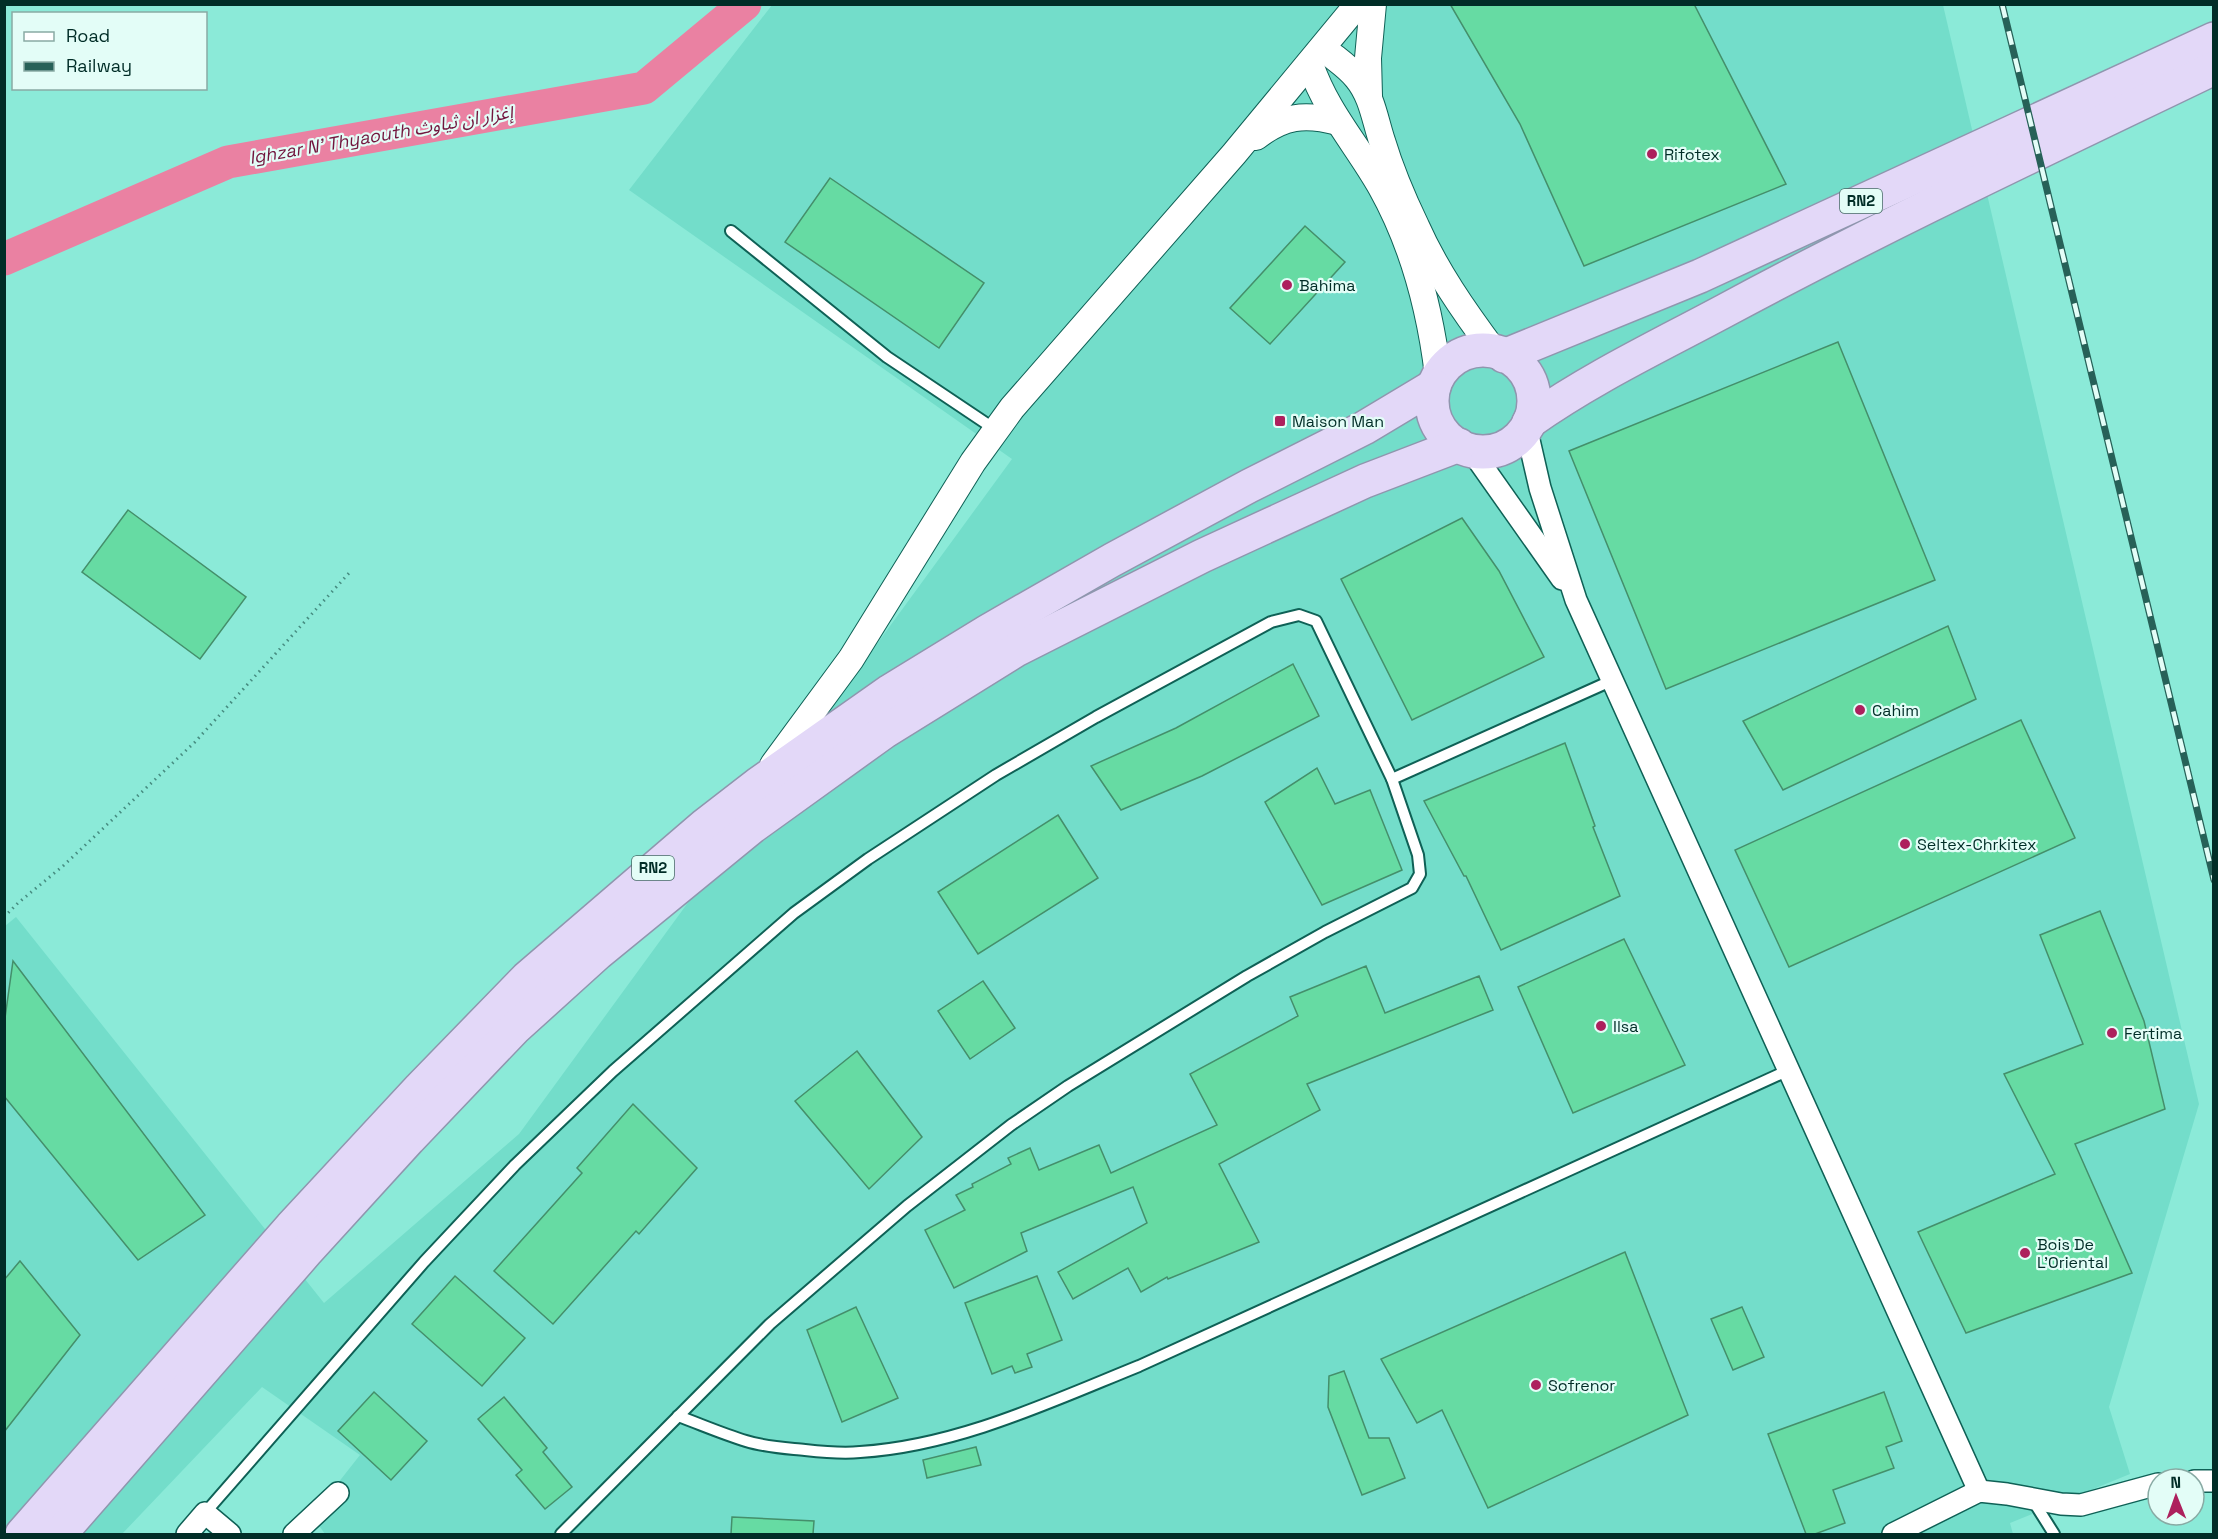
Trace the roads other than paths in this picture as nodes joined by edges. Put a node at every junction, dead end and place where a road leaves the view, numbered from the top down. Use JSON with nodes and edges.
{"nodes":[{"id":1,"x":1358,"y":4,"type":"edge"},
{"id":2,"x":1373,"y":4,"type":"edge"},
{"id":3,"x":2214,"y":39,"type":"edge"},
{"id":4,"x":1316,"y":56,"type":"junction"},
{"id":5,"x":2214,"y":68,"type":"edge"},
{"id":6,"x":1369,"y":96,"type":"junction"},
{"id":7,"x":1338,"y":122,"type":"junction"},
{"id":8,"x":1234,"y":154,"type":"junction"},
{"id":9,"x":731,"y":231,"type":"dead end"},
{"id":10,"x":1499,"y":353,"type":"junction"},
{"id":11,"x":1436,"y":381,"type":"junction"},
{"id":12,"x":1527,"y":425,"type":"junction"},
{"id":13,"x":996,"y":430,"type":"junction"},
{"id":14,"x":1465,"y":448,"type":"junction"},
{"id":15,"x":1576,"y":600,"type":"junction"},
{"id":16,"x":1613,"y":680,"type":"junction"},
{"id":17,"x":1392,"y":778,"type":"junction"},
{"id":18,"x":758,"y":784,"type":"junction"},
{"id":19,"x":1789,"y":1070,"type":"junction"},
{"id":20,"x":678,"y":1416,"type":"junction"},
{"id":21,"x":2146,"y":1487,"type":"edge"},
{"id":22,"x":1979,"y":1491,"type":"junction"},
{"id":23,"x":338,"y":1493,"type":"dead end"},
{"id":24,"x":2032,"y":1499,"type":"junction"},
{"id":25,"x":205,"y":1513,"type":"junction"},
{"id":26,"x":22,"y":1534,"type":"edge"},
{"id":27,"x":60,"y":1534,"type":"edge"},
{"id":28,"x":187,"y":1534,"type":"edge"},
{"id":29,"x":230,"y":1534,"type":"edge"},
{"id":30,"x":294,"y":1534,"type":"edge"},
{"id":31,"x":561,"y":1534,"type":"edge"},
{"id":32,"x":1893,"y":1534,"type":"edge"},
{"id":33,"x":2054,"y":1534,"type":"edge"}],
"edges":[{"from":1,"to":4,"type":"street"},
{"from":2,"to":6,"type":"street"},
{"from":3,"to":10,"type":"highway","number":"RN2"},
{"from":4,"to":6,"type":"street"},
{"from":4,"to":7,"type":"street"},
{"from":4,"to":8,"type":"street"},
{"from":5,"to":12,"type":"highway","number":"RN2"},
{"from":6,"to":10,"type":"street"},
{"from":7,"to":8,"type":"street"},
{"from":7,"to":11,"type":"street"},
{"from":8,"to":13,"type":"street"},
{"from":9,"to":13,"type":"lane"},
{"from":10,"to":11,"type":"highway","number":"RN2"},
{"from":10,"to":12,"type":"highway"},
{"from":11,"to":14,"type":"highway"},
{"from":11,"to":18,"type":"highway","number":"RN2"},
{"from":12,"to":14,"type":"highway","number":"RN2"},
{"from":12,"to":15,"type":"street"},
{"from":13,"to":18,"type":"street"},
{"from":14,"to":15,"type":"street"},
{"from":14,"to":27,"type":"highway","number":"RN2"},
{"from":15,"to":16,"type":"street"},
{"from":16,"to":17,"type":"lane"},
{"from":16,"to":19,"type":"street"},
{"from":17,"to":20,"type":"lane"},
{"from":17,"to":25,"type":"lane"},
{"from":18,"to":26,"type":"highway","number":"RN2"},
{"from":19,"to":20,"type":"lane"},
{"from":19,"to":22,"type":"street"},
{"from":20,"to":31,"type":"lane"},
{"from":21,"to":24,"type":"street"},
{"from":22,"to":24,"type":"street"},
{"from":22,"to":32,"type":"street"},
{"from":23,"to":30,"type":"street"},
{"from":24,"to":33,"type":"lane"},
{"from":25,"to":28,"type":"street"},
{"from":25,"to":29,"type":"street"}]}
